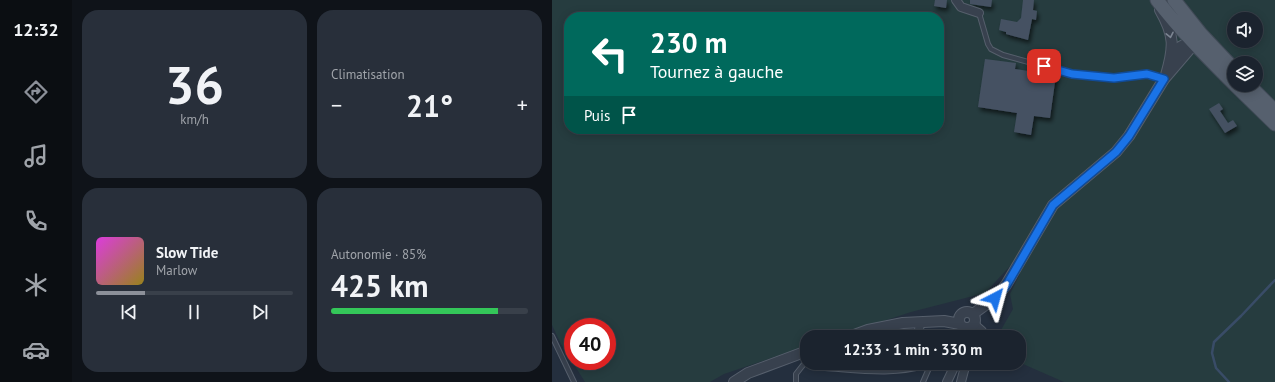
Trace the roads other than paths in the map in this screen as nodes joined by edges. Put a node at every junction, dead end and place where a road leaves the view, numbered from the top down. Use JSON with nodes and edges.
{"nodes":[{"id":1,"x":956,"y":0,"type":"edge"},
{"id":2,"x":1153,"y":0,"type":"edge"},
{"id":3,"x":1157,"y":0,"type":"edge"},
{"id":4,"x":1169,"y":0,"type":"edge"},
{"id":5,"x":1174,"y":0,"type":"edge"},
{"id":6,"x":979,"y":13,"type":"joint"},
{"id":7,"x":1194,"y":44,"type":"junction"},
{"id":8,"x":1171,"y":57,"type":"junction"},
{"id":9,"x":1227,"y":62,"type":"edge"},
{"id":10,"x":1227,"y":67,"type":"edge"},
{"id":11,"x":1227,"y":76,"type":"edge"},
{"id":12,"x":1164,"y":79,"type":"junction"},
{"id":13,"x":1243,"y":92,"type":"edge"},
{"id":14,"x":1254,"y":92,"type":"edge"},
{"id":15,"x":1256,"y":92,"type":"edge"},
{"id":16,"x":1262,"y":98,"type":"junction"},
{"id":17,"x":1275,"y":111,"type":"edge"},
{"id":18,"x":1275,"y":124,"type":"edge"},
{"id":19,"x":916,"y":322,"type":"junction"},
{"id":20,"x":967,"y":324,"type":"edge"},
{"id":21,"x":872,"y":330,"type":"edge"},
{"id":22,"x":917,"y":330,"type":"edge"},
{"id":23,"x":980,"y":330,"type":"edge"},
{"id":24,"x":552,"y":336,"type":"edge"},
{"id":25,"x":800,"y":354,"type":"edge"},
{"id":26,"x":800,"y":369,"type":"edge"},
{"id":27,"x":860,"y":370,"type":"edge"},
{"id":28,"x":910,"y":370,"type":"edge"},
{"id":29,"x":925,"y":370,"type":"edge"},
{"id":30,"x":952,"y":370,"type":"edge"},
{"id":31,"x":964,"y":370,"type":"edge"},
{"id":32,"x":574,"y":382,"type":"edge"},
{"id":33,"x":734,"y":382,"type":"edge"},
{"id":34,"x":796,"y":382,"type":"edge"},
{"id":35,"x":923,"y":382,"type":"edge"},
{"id":36,"x":947,"y":382,"type":"edge"},
{"id":37,"x":961,"y":382,"type":"edge"}],
"edges":[{"from":1,"to":6,"type":"street"},
{"from":2,"to":8,"type":"street","one_way":true},
{"from":3,"to":7,"type":"main road"},
{"from":4,"to":7,"type":"main road"},
{"from":5,"to":9,"type":"main road"},
{"from":6,"to":12,"type":"lane"},
{"from":7,"to":8,"type":"street"},
{"from":7,"to":10,"type":"street"},
{"from":7,"to":11,"type":"main road"},
{"from":7,"to":12,"type":"street"},
{"from":8,"to":12,"type":"street"},
{"from":12,"to":20,"type":"street"},
{"from":13,"to":18,"type":"main road"},
{"from":14,"to":16,"type":"street"},
{"from":15,"to":16,"type":"main road"},
{"from":16,"to":17,"type":"main road"},
{"from":19,"to":20,"type":"street"},
{"from":19,"to":21,"type":"street"},
{"from":19,"to":22,"type":"street"},
{"from":20,"to":23,"type":"street"},
{"from":24,"to":32,"type":"lane"},
{"from":25,"to":33,"type":"street"},
{"from":26,"to":34,"type":"lane"},
{"from":27,"to":28,"type":"lane"},
{"from":29,"to":35,"type":"lane"},
{"from":30,"to":36,"type":"street"},
{"from":31,"to":37,"type":"street"}]}
